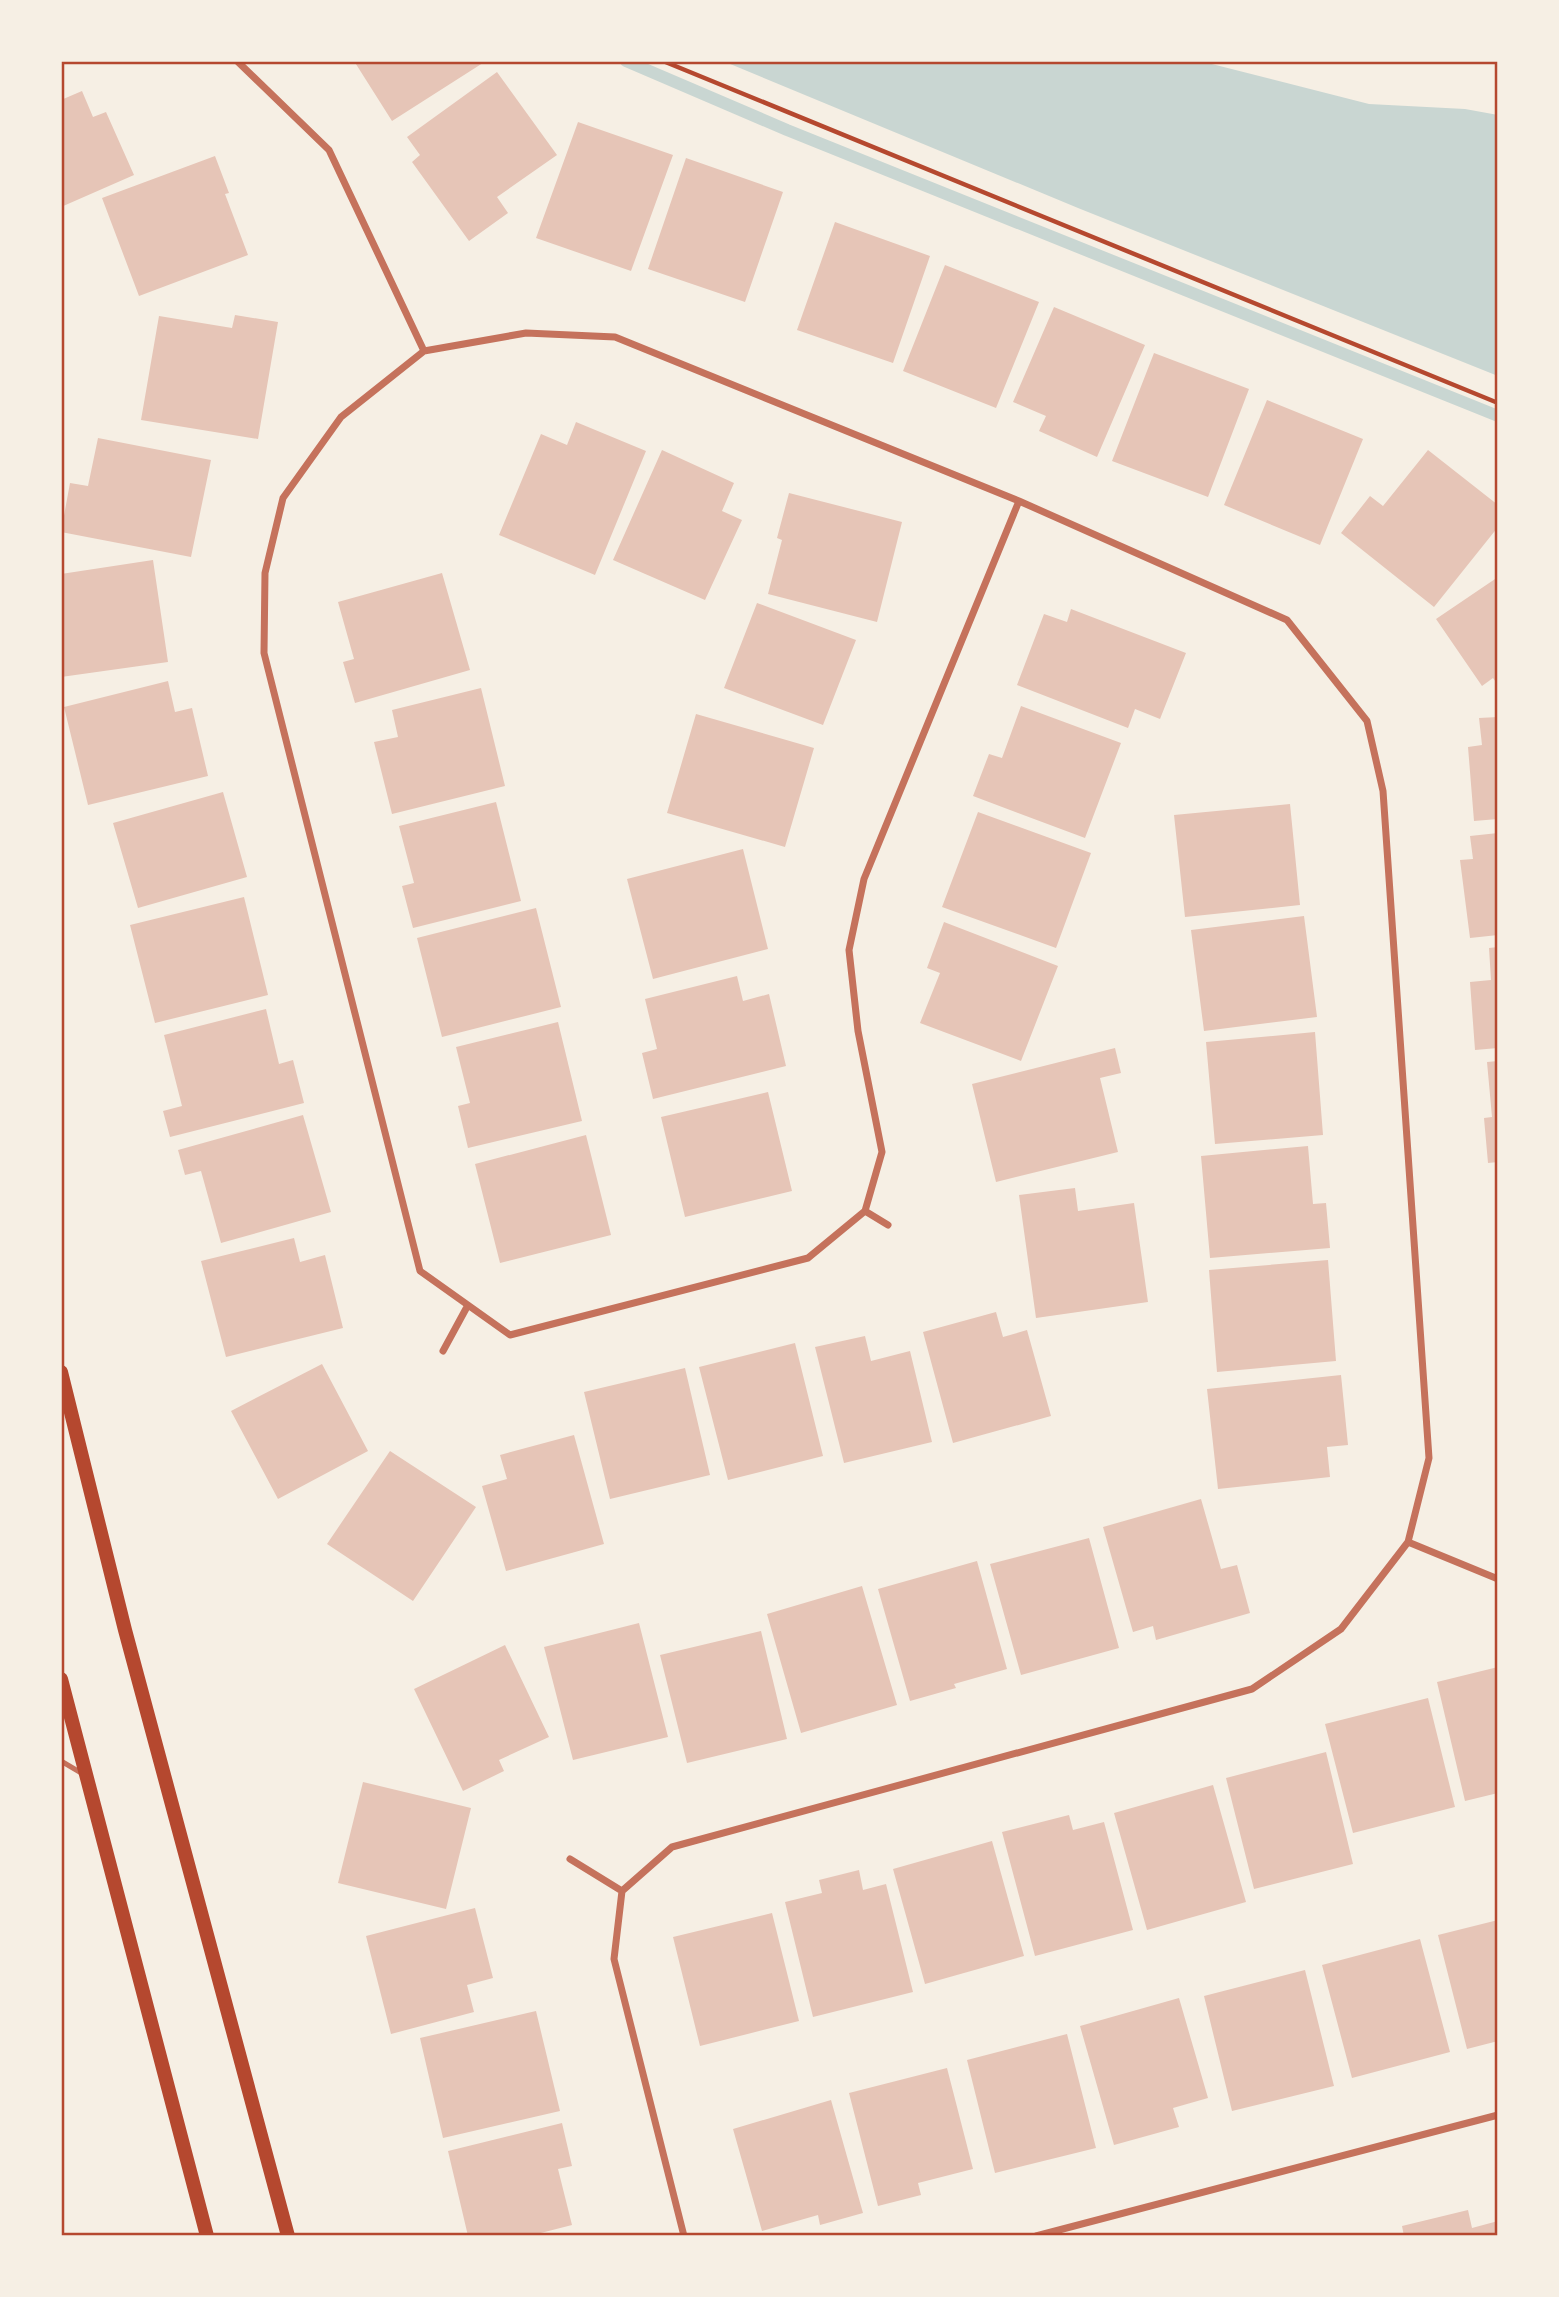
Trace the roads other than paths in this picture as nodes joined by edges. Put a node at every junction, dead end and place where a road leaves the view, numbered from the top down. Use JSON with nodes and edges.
{"nodes":[{"id":1,"x":237,"y":61,"type":"edge"},
{"id":2,"x":424,"y":351,"type":"junction"},
{"id":3,"x":1019,"y":501,"type":"junction"},
{"id":4,"x":865,"y":1212,"type":"junction"},
{"id":5,"x":888,"y":1225,"type":"dead end"},
{"id":6,"x":468,"y":1305,"type":"junction"},
{"id":7,"x":443,"y":1351,"type":"dead end"},
{"id":8,"x":61,"y":1372,"type":"edge"},
{"id":9,"x":1408,"y":1542,"type":"junction"},
{"id":10,"x":1498,"y":1579,"type":"edge"},
{"id":11,"x":61,"y":1679,"type":"edge"},
{"id":12,"x":61,"y":1761,"type":"edge"},
{"id":13,"x":87,"y":1776,"type":"junction"},
{"id":14,"x":570,"y":1859,"type":"dead end"},
{"id":15,"x":622,"y":1891,"type":"junction"},
{"id":16,"x":1498,"y":2115,"type":"edge"},
{"id":17,"x":207,"y":2236,"type":"edge"},
{"id":18,"x":288,"y":2236,"type":"edge"},
{"id":19,"x":684,"y":2236,"type":"edge"},
{"id":20,"x":1035,"y":2236,"type":"edge"}],
"edges":[{"from":1,"to":2,"type":"street"},
{"from":2,"to":3,"type":"street"},
{"from":2,"to":6,"type":"street"},
{"from":3,"to":4,"type":"street"},
{"from":3,"to":9,"type":"street"},
{"from":4,"to":5,"type":"street"},
{"from":4,"to":6,"type":"street"},
{"from":6,"to":7,"type":"street"},
{"from":8,"to":18,"type":"main road"},
{"from":9,"to":10,"type":"street"},
{"from":9,"to":15,"type":"street"},
{"from":11,"to":13,"type":"main road"},
{"from":12,"to":13,"type":"lane"},
{"from":13,"to":17,"type":"main road"},
{"from":14,"to":15,"type":"street"},
{"from":15,"to":19,"type":"street"},
{"from":16,"to":20,"type":"street"}]}
